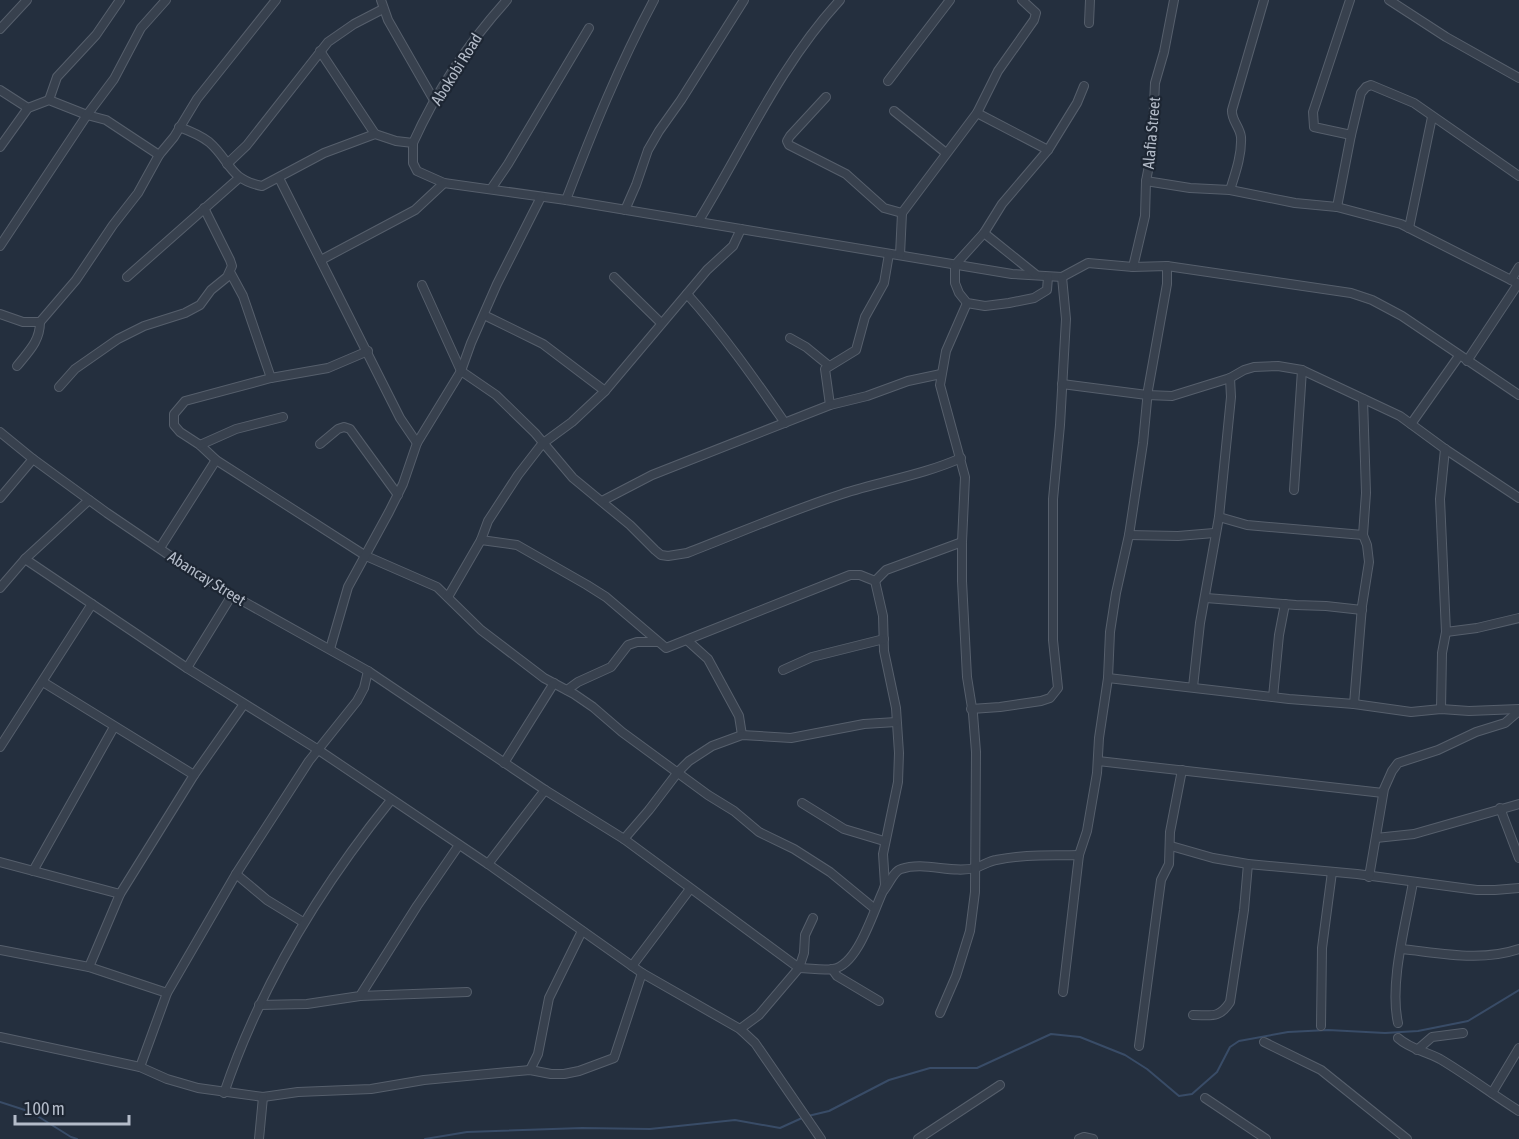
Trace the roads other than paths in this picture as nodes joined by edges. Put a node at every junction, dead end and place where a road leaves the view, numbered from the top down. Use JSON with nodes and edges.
{"nodes":[{"id":1,"x":26,"y":0,"type":"edge"},
{"id":2,"x":120,"y":0,"type":"edge"},
{"id":3,"x":165,"y":0,"type":"edge"},
{"id":4,"x":276,"y":0,"type":"edge"},
{"id":5,"x":507,"y":0,"type":"edge"},
{"id":6,"x":654,"y":0,"type":"edge"},
{"id":7,"x":744,"y":0,"type":"edge"},
{"id":8,"x":840,"y":0,"type":"edge"},
{"id":9,"x":950,"y":0,"type":"edge"},
{"id":10,"x":1022,"y":0,"type":"edge"},
{"id":11,"x":1090,"y":0,"type":"edge"},
{"id":12,"x":1174,"y":0,"type":"edge"},
{"id":13,"x":1264,"y":0,"type":"edge"},
{"id":14,"x":1350,"y":0,"type":"edge"},
{"id":15,"x":1389,"y":0,"type":"edge"},
{"id":16,"x":382,"y":4,"type":"edge"},
{"id":17,"x":1089,"y":23,"type":"dead end"},
{"id":18,"x":589,"y":28,"type":"dead end"},
{"id":19,"x":0,"y":29,"type":"edge"},
{"id":20,"x":320,"y":51,"type":"junction"},
{"id":21,"x":1519,"y":78,"type":"edge"},
{"id":22,"x":888,"y":81,"type":"dead end"},
{"id":23,"x":1084,"y":86,"type":"dead end"},
{"id":24,"x":0,"y":90,"type":"edge"},
{"id":25,"x":826,"y":97,"type":"dead end"},
{"id":26,"x":49,"y":100,"type":"junction"},
{"id":27,"x":435,"y":102,"type":"junction"},
{"id":28,"x":28,"y":108,"type":"junction"},
{"id":29,"x":894,"y":111,"type":"dead end"},
{"id":30,"x":977,"y":113,"type":"junction"},
{"id":31,"x":87,"y":116,"type":"junction"},
{"id":32,"x":1432,"y":117,"type":"junction"},
{"id":33,"x":179,"y":127,"type":"junction"},
{"id":34,"x":375,"y":134,"type":"junction"},
{"id":35,"x":1351,"y":135,"type":"junction"},
{"id":36,"x":413,"y":144,"type":"junction"},
{"id":37,"x":0,"y":147,"type":"edge"},
{"id":38,"x":1048,"y":150,"type":"junction"},
{"id":39,"x":946,"y":153,"type":"junction"},
{"id":40,"x":159,"y":155,"type":"junction"},
{"id":41,"x":227,"y":164,"type":"junction"},
{"id":42,"x":1519,"y":176,"type":"edge"},
{"id":43,"x":239,"y":178,"type":"junction"},
{"id":44,"x":279,"y":178,"type":"junction"},
{"id":45,"x":1146,"y":181,"type":"junction"},
{"id":46,"x":444,"y":183,"type":"junction"},
{"id":47,"x":491,"y":189,"type":"junction"},
{"id":48,"x":1230,"y":190,"type":"junction"},
{"id":49,"x":541,"y":198,"type":"junction"},
{"id":50,"x":566,"y":200,"type":"junction"},
{"id":51,"x":1337,"y":207,"type":"junction"},
{"id":52,"x":204,"y":208,"type":"junction"},
{"id":53,"x":625,"y":210,"type":"junction"},
{"id":54,"x":902,"y":213,"type":"junction"},
{"id":55,"x":698,"y":222,"type":"junction"},
{"id":56,"x":1410,"y":228,"type":"junction"},
{"id":57,"x":741,"y":229,"type":"junction"},
{"id":58,"x":984,"y":233,"type":"junction"},
{"id":59,"x":0,"y":246,"type":"edge"},
{"id":60,"x":889,"y":254,"type":"junction"},
{"id":61,"x":900,"y":255,"type":"junction"},
{"id":62,"x":321,"y":260,"type":"junction"},
{"id":63,"x":955,"y":265,"type":"junction"},
{"id":64,"x":1167,"y":266,"type":"junction"},
{"id":65,"x":1133,"y":267,"type":"junction"},
{"id":66,"x":1519,"y":267,"type":"edge"},
{"id":67,"x":231,"y":269,"type":"junction"},
{"id":68,"x":1036,"y":274,"type":"junction"},
{"id":69,"x":127,"y":277,"type":"dead end"},
{"id":70,"x":615,"y":277,"type":"dead end"},
{"id":71,"x":1048,"y":277,"type":"junction"},
{"id":72,"x":1062,"y":277,"type":"junction"},
{"id":73,"x":1516,"y":282,"type":"edge"},
{"id":74,"x":422,"y":285,"type":"dead end"},
{"id":75,"x":687,"y":294,"type":"junction"},
{"id":76,"x":967,"y":303,"type":"junction"},
{"id":77,"x":0,"y":314,"type":"edge"},
{"id":78,"x":484,"y":315,"type":"junction"},
{"id":79,"x":40,"y":322,"type":"junction"},
{"id":80,"x":661,"y":323,"type":"junction"},
{"id":81,"x":790,"y":338,"type":"dead end"},
{"id":82,"x":368,"y":351,"type":"junction"},
{"id":83,"x":1459,"y":356,"type":"junction"},
{"id":84,"x":1467,"y":361,"type":"junction"},
{"id":85,"x":828,"y":365,"type":"junction"},
{"id":86,"x":17,"y":366,"type":"dead end"},
{"id":87,"x":1302,"y":370,"type":"junction"},
{"id":88,"x":461,"y":371,"type":"junction"},
{"id":89,"x":940,"y":374,"type":"junction"},
{"id":90,"x":271,"y":378,"type":"junction"},
{"id":91,"x":1230,"y":378,"type":"junction"},
{"id":92,"x":1062,"y":384,"type":"junction"},
{"id":93,"x":59,"y":387,"type":"dead end"},
{"id":94,"x":605,"y":391,"type":"junction"},
{"id":95,"x":1147,"y":395,"type":"junction"},
{"id":96,"x":1519,"y":395,"type":"edge"},
{"id":97,"x":1363,"y":399,"type":"junction"},
{"id":98,"x":831,"y":405,"type":"junction"},
{"id":99,"x":283,"y":417,"type":"dead end"},
{"id":100,"x":785,"y":423,"type":"junction"},
{"id":101,"x":1411,"y":424,"type":"junction"},
{"id":102,"x":0,"y":432,"type":"edge"},
{"id":103,"x":417,"y":443,"type":"junction"},
{"id":104,"x":320,"y":444,"type":"dead end"},
{"id":105,"x":542,"y":444,"type":"junction"},
{"id":106,"x":200,"y":445,"type":"junction"},
{"id":107,"x":1445,"y":449,"type":"junction"},
{"id":108,"x":961,"y":458,"type":"junction"},
{"id":109,"x":33,"y":459,"type":"junction"},
{"id":110,"x":216,"y":460,"type":"junction"},
{"id":111,"x":1294,"y":490,"type":"dead end"},
{"id":112,"x":398,"y":495,"type":"junction"},
{"id":113,"x":0,"y":498,"type":"edge"},
{"id":114,"x":1519,"y":498,"type":"edge"},
{"id":115,"x":89,"y":500,"type":"junction"},
{"id":116,"x":602,"y":501,"type":"junction"},
{"id":117,"x":1219,"y":517,"type":"junction"},
{"id":118,"x":1214,"y":533,"type":"junction"},
{"id":119,"x":1129,"y":535,"type":"junction"},
{"id":120,"x":1363,"y":535,"type":"junction"},
{"id":121,"x":481,"y":540,"type":"junction"},
{"id":122,"x":962,"y":542,"type":"junction"},
{"id":123,"x":160,"y":548,"type":"junction"},
{"id":124,"x":366,"y":556,"type":"junction"},
{"id":125,"x":25,"y":560,"type":"junction"},
{"id":126,"x":875,"y":580,"type":"junction"},
{"id":127,"x":0,"y":588,"type":"edge"},
{"id":128,"x":231,"y":595,"type":"junction"},
{"id":129,"x":448,"y":597,"type":"junction"},
{"id":130,"x":1206,"y":598,"type":"junction"},
{"id":131,"x":92,"y":604,"type":"junction"},
{"id":132,"x":1285,"y":604,"type":"junction"},
{"id":133,"x":1362,"y":610,"type":"junction"},
{"id":134,"x":1519,"y":618,"type":"edge"},
{"id":135,"x":1446,"y":632,"type":"junction"},
{"id":136,"x":884,"y":639,"type":"junction"},
{"id":137,"x":688,"y":640,"type":"junction"},
{"id":138,"x":657,"y":642,"type":"junction"},
{"id":139,"x":330,"y":649,"type":"junction"},
{"id":140,"x":187,"y":668,"type":"junction"},
{"id":141,"x":368,"y":670,"type":"junction"},
{"id":142,"x":783,"y":670,"type":"dead end"},
{"id":143,"x":1108,"y":678,"type":"junction"},
{"id":144,"x":43,"y":682,"type":"junction"},
{"id":145,"x":554,"y":683,"type":"junction"},
{"id":146,"x":1193,"y":687,"type":"junction"},
{"id":147,"x":567,"y":690,"type":"junction"},
{"id":148,"x":1273,"y":697,"type":"junction"},
{"id":149,"x":244,"y":704,"type":"junction"},
{"id":150,"x":1354,"y":704,"type":"junction"},
{"id":151,"x":971,"y":709,"type":"junction"},
{"id":152,"x":1441,"y":709,"type":"junction"},
{"id":153,"x":1519,"y":710,"type":"edge"},
{"id":154,"x":896,"y":722,"type":"junction"},
{"id":155,"x":114,"y":727,"type":"junction"},
{"id":156,"x":742,"y":735,"type":"junction"},
{"id":157,"x":0,"y":747,"type":"edge"},
{"id":158,"x":318,"y":749,"type":"junction"},
{"id":159,"x":1098,"y":761,"type":"junction"},
{"id":160,"x":504,"y":763,"type":"junction"},
{"id":161,"x":1182,"y":770,"type":"junction"},
{"id":162,"x":678,"y":772,"type":"junction"},
{"id":163,"x":194,"y":775,"type":"junction"},
{"id":164,"x":545,"y":790,"type":"junction"},
{"id":165,"x":1383,"y":793,"type":"junction"},
{"id":166,"x":391,"y":800,"type":"junction"},
{"id":167,"x":802,"y":803,"type":"dead end"},
{"id":168,"x":1519,"y":804,"type":"edge"},
{"id":169,"x":1500,"y":808,"type":"junction"},
{"id":170,"x":1376,"y":838,"type":"junction"},
{"id":171,"x":624,"y":839,"type":"junction"},
{"id":172,"x":884,"y":842,"type":"junction"},
{"id":173,"x":459,"y":845,"type":"junction"},
{"id":174,"x":1171,"y":846,"type":"junction"},
{"id":175,"x":1079,"y":855,"type":"junction"},
{"id":176,"x":1519,"y":858,"type":"edge"},
{"id":177,"x":0,"y":862,"type":"edge"},
{"id":178,"x":488,"y":864,"type":"junction"},
{"id":179,"x":1248,"y":864,"type":"junction"},
{"id":180,"x":975,"y":868,"type":"junction"},
{"id":181,"x":33,"y":872,"type":"junction"},
{"id":182,"x":1332,"y":872,"type":"junction"},
{"id":183,"x":236,"y":873,"type":"junction"},
{"id":184,"x":1370,"y":877,"type":"junction"},
{"id":185,"x":1413,"y":882,"type":"junction"},
{"id":186,"x":1519,"y":888,"type":"edge"},
{"id":187,"x":690,"y":889,"type":"junction"},
{"id":188,"x":883,"y":891,"type":"junction"},
{"id":189,"x":120,"y":894,"type":"junction"},
{"id":190,"x":875,"y":909,"type":"junction"},
{"id":191,"x":813,"y":918,"type":"dead end"},
{"id":192,"x":303,"y":922,"type":"junction"},
{"id":193,"x":582,"y":931,"type":"junction"},
{"id":194,"x":1402,"y":949,"type":"junction"},
{"id":195,"x":1519,"y":949,"type":"edge"},
{"id":196,"x":0,"y":950,"type":"edge"},
{"id":197,"x":632,"y":966,"type":"junction"},
{"id":198,"x":89,"y":967,"type":"junction"},
{"id":199,"x":799,"y":968,"type":"junction"},
{"id":200,"x":832,"y":969,"type":"junction"},
{"id":201,"x":642,"y":973,"type":"junction"},
{"id":202,"x":467,"y":992,"type":"dead end"},
{"id":203,"x":1063,"y":992,"type":"dead end"},
{"id":204,"x":167,"y":993,"type":"junction"},
{"id":205,"x":360,"y":996,"type":"junction"},
{"id":206,"x":879,"y":1001,"type":"dead end"},
{"id":207,"x":259,"y":1005,"type":"junction"},
{"id":208,"x":940,"y":1013,"type":"dead end"},
{"id":209,"x":1193,"y":1015,"type":"dead end"},
{"id":210,"x":1398,"y":1023,"type":"dead end"},
{"id":211,"x":1321,"y":1026,"type":"dead end"},
{"id":212,"x":741,"y":1029,"type":"junction"},
{"id":213,"x":1463,"y":1033,"type":"dead end"},
{"id":214,"x":0,"y":1037,"type":"edge"},
{"id":215,"x":1398,"y":1038,"type":"dead end"},
{"id":216,"x":1264,"y":1042,"type":"dead end"},
{"id":217,"x":1139,"y":1046,"type":"dead end"},
{"id":218,"x":1519,"y":1048,"type":"edge"},
{"id":219,"x":1417,"y":1050,"type":"junction"},
{"id":220,"x":140,"y":1067,"type":"junction"},
{"id":221,"x":530,"y":1070,"type":"junction"},
{"id":222,"x":1000,"y":1085,"type":"dead end"},
{"id":223,"x":224,"y":1093,"type":"junction"},
{"id":224,"x":1492,"y":1093,"type":"junction"},
{"id":225,"x":263,"y":1097,"type":"junction"},
{"id":226,"x":1205,"y":1098,"type":"dead end"},
{"id":227,"x":1519,"y":1111,"type":"edge"},
{"id":228,"x":259,"y":1139,"type":"edge"},
{"id":229,"x":821,"y":1139,"type":"edge"},
{"id":230,"x":918,"y":1139,"type":"edge"},
{"id":231,"x":1079,"y":1139,"type":"edge"},
{"id":232,"x":1093,"y":1139,"type":"edge"},
{"id":233,"x":1266,"y":1139,"type":"edge"},
{"id":234,"x":1407,"y":1139,"type":"edge"}],
"edges":[{"from":1,"to":19,"type":"street"},
{"from":2,"to":26,"type":"street"},
{"from":3,"to":31,"type":"street"},
{"from":4,"to":33,"type":"street"},
{"from":5,"to":27,"type":"street","name":"Abokobi Road"},
{"from":6,"to":50,"type":"street"},
{"from":7,"to":53,"type":"street"},
{"from":8,"to":55,"type":"street"},
{"from":9,"to":22,"type":"street"},
{"from":10,"to":30,"type":"street"},
{"from":11,"to":17,"type":"street"},
{"from":12,"to":45,"type":"street","name":"Alafia Street"},
{"from":13,"to":48,"type":"street"},
{"from":14,"to":35,"type":"street"},
{"from":15,"to":21,"type":"street"},
{"from":16,"to":20,"type":"street"},
{"from":16,"to":27,"type":"street"},
{"from":18,"to":47,"type":"street"},
{"from":20,"to":34,"type":"street"},
{"from":20,"to":41,"type":"street"},
{"from":23,"to":38,"type":"street"},
{"from":24,"to":28,"type":"street"},
{"from":25,"to":54,"type":"street"},
{"from":26,"to":28,"type":"street"},
{"from":26,"to":31,"type":"street"},
{"from":27,"to":36,"type":"street","name":"Abokobi Road"},
{"from":28,"to":37,"type":"street"},
{"from":29,"to":39,"type":"street"},
{"from":30,"to":38,"type":"street"},
{"from":30,"to":39,"type":"street"},
{"from":31,"to":40,"type":"street"},
{"from":31,"to":59,"type":"street"},
{"from":32,"to":35,"type":"street"},
{"from":32,"to":42,"type":"street"},
{"from":32,"to":56,"type":"street"},
{"from":33,"to":40,"type":"street"},
{"from":33,"to":41,"type":"street"},
{"from":34,"to":36,"type":"street"},
{"from":34,"to":44,"type":"street"},
{"from":35,"to":51,"type":"street"},
{"from":36,"to":46,"type":"street"},
{"from":38,"to":58,"type":"street"},
{"from":39,"to":54,"type":"street"},
{"from":40,"to":79,"type":"street"},
{"from":41,"to":43,"type":"street"},
{"from":43,"to":44,"type":"street"},
{"from":43,"to":52,"type":"street"},
{"from":44,"to":62,"type":"street"},
{"from":45,"to":48,"type":"street"},
{"from":45,"to":65,"type":"street","name":"Alafia Street"},
{"from":46,"to":47,"type":"street"},
{"from":46,"to":62,"type":"street"},
{"from":47,"to":49,"type":"street"},
{"from":48,"to":51,"type":"street"},
{"from":49,"to":50,"type":"street"},
{"from":49,"to":78,"type":"street"},
{"from":50,"to":53,"type":"street"},
{"from":51,"to":56,"type":"street"},
{"from":52,"to":67,"type":"street"},
{"from":52,"to":69,"type":"street"},
{"from":53,"to":55,"type":"street"},
{"from":54,"to":61,"type":"street"},
{"from":55,"to":57,"type":"street"},
{"from":56,"to":73,"type":"street"},
{"from":57,"to":60,"type":"street"},
{"from":57,"to":75,"type":"street"},
{"from":58,"to":63,"type":"street"},
{"from":58,"to":68,"type":"street"},
{"from":60,"to":61,"type":"street"},
{"from":60,"to":85,"type":"street"},
{"from":61,"to":63,"type":"street"},
{"from":62,"to":82,"type":"street"},
{"from":63,"to":68,"type":"street"},
{"from":63,"to":76,"type":"street"},
{"from":64,"to":65,"type":"street"},
{"from":64,"to":83,"type":"street"},
{"from":64,"to":95,"type":"street"},
{"from":65,"to":72,"type":"street"},
{"from":66,"to":73,"type":"street"},
{"from":67,"to":90,"type":"street"},
{"from":67,"to":93,"type":"street"},
{"from":68,"to":71,"type":"street"},
{"from":70,"to":80,"type":"street"},
{"from":71,"to":72,"type":"street"},
{"from":71,"to":76,"type":"street"},
{"from":72,"to":92,"type":"street"},
{"from":73,"to":84,"type":"street"},
{"from":74,"to":88,"type":"street"},
{"from":75,"to":80,"type":"street"},
{"from":75,"to":100,"type":"street"},
{"from":76,"to":89,"type":"street"},
{"from":77,"to":79,"type":"street"},
{"from":78,"to":88,"type":"street"},
{"from":78,"to":94,"type":"street"},
{"from":79,"to":86,"type":"street"},
{"from":80,"to":94,"type":"street"},
{"from":81,"to":85,"type":"street"},
{"from":82,"to":90,"type":"street"},
{"from":82,"to":103,"type":"street"},
{"from":83,"to":84,"type":"street"},
{"from":83,"to":101,"type":"street"},
{"from":84,"to":96,"type":"street"},
{"from":85,"to":98,"type":"street"},
{"from":87,"to":91,"type":"street"},
{"from":87,"to":97,"type":"street"},
{"from":87,"to":111,"type":"street"},
{"from":88,"to":103,"type":"street"},
{"from":88,"to":105,"type":"street"},
{"from":89,"to":98,"type":"street"},
{"from":89,"to":108,"type":"street"},
{"from":90,"to":106,"type":"street"},
{"from":91,"to":95,"type":"street"},
{"from":91,"to":117,"type":"street"},
{"from":92,"to":95,"type":"street"},
{"from":92,"to":151,"type":"street"},
{"from":94,"to":105,"type":"street"},
{"from":95,"to":119,"type":"street"},
{"from":97,"to":101,"type":"street"},
{"from":97,"to":120,"type":"street"},
{"from":98,"to":100,"type":"street"},
{"from":99,"to":106,"type":"street"},
{"from":100,"to":116,"type":"street"},
{"from":101,"to":107,"type":"street"},
{"from":102,"to":109,"type":"street","name":"Abancay Street"},
{"from":103,"to":112,"type":"street"},
{"from":104,"to":112,"type":"street"},
{"from":105,"to":116,"type":"street"},
{"from":105,"to":121,"type":"street"},
{"from":106,"to":110,"type":"street"},
{"from":107,"to":114,"type":"street"},
{"from":107,"to":135,"type":"street"},
{"from":108,"to":116,"type":"street"},
{"from":108,"to":122,"type":"street"},
{"from":109,"to":113,"type":"street"},
{"from":109,"to":115,"type":"street","name":"Abancay Street"},
{"from":110,"to":123,"type":"street"},
{"from":110,"to":124,"type":"street"},
{"from":112,"to":124,"type":"street"},
{"from":115,"to":123,"type":"street","name":"Abancay Street"},
{"from":115,"to":125,"type":"street"},
{"from":117,"to":118,"type":"street"},
{"from":117,"to":120,"type":"street"},
{"from":118,"to":119,"type":"street"},
{"from":118,"to":130,"type":"street"},
{"from":119,"to":143,"type":"street"},
{"from":120,"to":133,"type":"street"},
{"from":121,"to":129,"type":"street"},
{"from":121,"to":138,"type":"street"},
{"from":122,"to":126,"type":"street"},
{"from":122,"to":151,"type":"street"},
{"from":123,"to":128,"type":"street","name":"Abancay Street"},
{"from":124,"to":129,"type":"street"},
{"from":124,"to":139,"type":"street"},
{"from":125,"to":127,"type":"street"},
{"from":125,"to":131,"type":"street"},
{"from":126,"to":136,"type":"street"},
{"from":126,"to":137,"type":"street"},
{"from":128,"to":139,"type":"street","name":"Abancay Street"},
{"from":128,"to":140,"type":"street"},
{"from":129,"to":145,"type":"street"},
{"from":130,"to":132,"type":"street"},
{"from":130,"to":146,"type":"street"},
{"from":131,"to":140,"type":"street"},
{"from":131,"to":144,"type":"street"},
{"from":132,"to":133,"type":"street"},
{"from":132,"to":148,"type":"street"},
{"from":133,"to":150,"type":"street"},
{"from":134,"to":135,"type":"street"},
{"from":135,"to":152,"type":"street"},
{"from":136,"to":142,"type":"street"},
{"from":136,"to":154,"type":"street"},
{"from":137,"to":138,"type":"street"},
{"from":137,"to":156,"type":"street"},
{"from":138,"to":147,"type":"street"},
{"from":139,"to":141,"type":"street","name":"Abancay Street"},
{"from":140,"to":149,"type":"street"},
{"from":141,"to":158,"type":"street"},
{"from":141,"to":160,"type":"street","name":"Abancay Street"},
{"from":143,"to":146,"type":"street"},
{"from":143,"to":159,"type":"street"},
{"from":144,"to":155,"type":"street"},
{"from":144,"to":157,"type":"street"},
{"from":145,"to":147,"type":"street"},
{"from":145,"to":160,"type":"street"},
{"from":146,"to":148,"type":"street"},
{"from":147,"to":162,"type":"street"},
{"from":148,"to":150,"type":"street"},
{"from":149,"to":158,"type":"street"},
{"from":149,"to":163,"type":"street"},
{"from":150,"to":152,"type":"street"},
{"from":151,"to":180,"type":"street"},
{"from":152,"to":153,"type":"street"},
{"from":153,"to":165,"type":"street"},
{"from":154,"to":156,"type":"street"},
{"from":154,"to":172,"type":"street"},
{"from":155,"to":163,"type":"street"},
{"from":155,"to":181,"type":"street"},
{"from":156,"to":162,"type":"street"},
{"from":158,"to":166,"type":"street"},
{"from":158,"to":183,"type":"street"},
{"from":159,"to":161,"type":"street"},
{"from":159,"to":175,"type":"street"},
{"from":160,"to":164,"type":"street","name":"Abancay Street"},
{"from":161,"to":165,"type":"street"},
{"from":161,"to":174,"type":"street"},
{"from":162,"to":171,"type":"street"},
{"from":162,"to":190,"type":"street"},
{"from":163,"to":189,"type":"street"},
{"from":164,"to":171,"type":"street","name":"Abancay Street"},
{"from":164,"to":178,"type":"street"},
{"from":165,"to":170,"type":"street"},
{"from":166,"to":173,"type":"street"},
{"from":166,"to":192,"type":"street"},
{"from":167,"to":172,"type":"street"},
{"from":168,"to":169,"type":"street"},
{"from":169,"to":170,"type":"street"},
{"from":169,"to":176,"type":"street"},
{"from":170,"to":184,"type":"street"},
{"from":171,"to":187,"type":"street","name":"Abancay Street"},
{"from":172,"to":188,"type":"street"},
{"from":173,"to":178,"type":"street"},
{"from":173,"to":205,"type":"street"},
{"from":174,"to":179,"type":"street"},
{"from":174,"to":217,"type":"street"},
{"from":175,"to":180,"type":"street"},
{"from":175,"to":203,"type":"street"},
{"from":177,"to":181,"type":"street"},
{"from":178,"to":193,"type":"street"},
{"from":179,"to":182,"type":"street"},
{"from":179,"to":209,"type":"street"},
{"from":180,"to":188,"type":"street"},
{"from":180,"to":208,"type":"street"},
{"from":181,"to":189,"type":"street"},
{"from":182,"to":184,"type":"street"},
{"from":182,"to":211,"type":"street"},
{"from":183,"to":192,"type":"street"},
{"from":183,"to":204,"type":"street"},
{"from":184,"to":185,"type":"street"},
{"from":185,"to":186,"type":"street"},
{"from":185,"to":194,"type":"street"},
{"from":187,"to":197,"type":"street"},
{"from":187,"to":199,"type":"street","name":"Abancay Street"},
{"from":188,"to":190,"type":"street"},
{"from":189,"to":198,"type":"street"},
{"from":190,"to":200,"type":"street"},
{"from":191,"to":199,"type":"street"},
{"from":192,"to":207,"type":"street"},
{"from":193,"to":197,"type":"street"},
{"from":193,"to":221,"type":"street"},
{"from":194,"to":195,"type":"street"},
{"from":194,"to":210,"type":"street"},
{"from":196,"to":198,"type":"street"},
{"from":197,"to":201,"type":"street"},
{"from":198,"to":204,"type":"street"},
{"from":199,"to":200,"type":"street"},
{"from":199,"to":212,"type":"street"},
{"from":200,"to":206,"type":"street"},
{"from":201,"to":212,"type":"street"},
{"from":201,"to":221,"type":"street"},
{"from":202,"to":205,"type":"street"},
{"from":204,"to":220,"type":"street"},
{"from":205,"to":207,"type":"street"},
{"from":207,"to":223,"type":"street"},
{"from":212,"to":229,"type":"street"},
{"from":213,"to":219,"type":"street"},
{"from":214,"to":220,"type":"street"},
{"from":215,"to":219,"type":"street"},
{"from":216,"to":234,"type":"street"},
{"from":218,"to":224,"type":"street"},
{"from":219,"to":224,"type":"street"},
{"from":220,"to":223,"type":"street"},
{"from":221,"to":225,"type":"street"},
{"from":222,"to":230,"type":"street"},
{"from":223,"to":225,"type":"street"},
{"from":224,"to":227,"type":"street"},
{"from":225,"to":228,"type":"street"},
{"from":226,"to":233,"type":"street"},
{"from":231,"to":232,"type":"street"}]}
